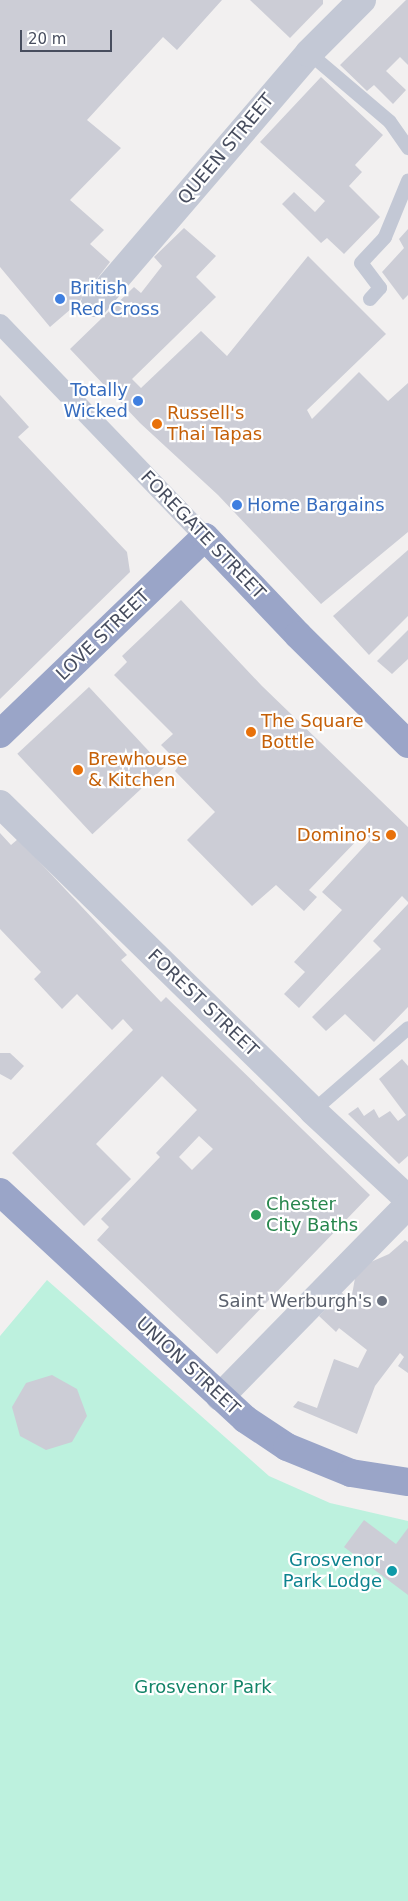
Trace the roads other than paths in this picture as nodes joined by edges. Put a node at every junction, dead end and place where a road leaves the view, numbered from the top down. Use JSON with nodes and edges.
{"nodes":[{"id":1,"x":362,"y":0,"type":"edge"},
{"id":2,"x":308,"y":53,"type":"junction"},
{"id":3,"x":408,"y":148,"type":"edge"},
{"id":4,"x":408,"y":180,"type":"edge"},
{"id":5,"x":370,"y":299,"type":"dead end"},
{"id":6,"x":95,"y":303,"type":"dead end"},
{"id":7,"x":0,"y":324,"type":"edge"},
{"id":8,"x":205,"y":537,"type":"junction"},
{"id":9,"x":0,"y":734,"type":"edge"},
{"id":10,"x":408,"y":744,"type":"edge"},
{"id":11,"x":0,"y":804,"type":"edge"},
{"id":12,"x":408,"y":1028,"type":"edge"},
{"id":13,"x":313,"y":1111,"type":"junction"},
{"id":14,"x":0,"y":1192,"type":"edge"},
{"id":15,"x":408,"y":1199,"type":"edge"},
{"id":16,"x":408,"y":1205,"type":"edge"},
{"id":17,"x":220,"y":1397,"type":"junction"},
{"id":18,"x":408,"y":1482,"type":"edge"}],
"edges":[{"from":1,"to":2,"type":"street","name":"QUEEN STREET"},
{"from":2,"to":3,"type":"lane"},
{"from":2,"to":6,"type":"street","name":"QUEEN STREET"},
{"from":4,"to":5,"type":"lane"},
{"from":7,"to":8,"type":"street","name":"FOREGATE STREET"},
{"from":8,"to":9,"type":"highway","name":"LOVE STREET"},
{"from":8,"to":10,"type":"highway","name":"FOREGATE STREET"},
{"from":11,"to":13,"type":"street","name":"FOREST STREET"},
{"from":12,"to":13,"type":"lane"},
{"from":13,"to":15,"type":"street","name":"FOREST STREET"},
{"from":14,"to":17,"type":"highway","name":"UNION STREET"},
{"from":16,"to":17,"type":"street"},
{"from":17,"to":18,"type":"highway","name":"UNION STREET"}]}
